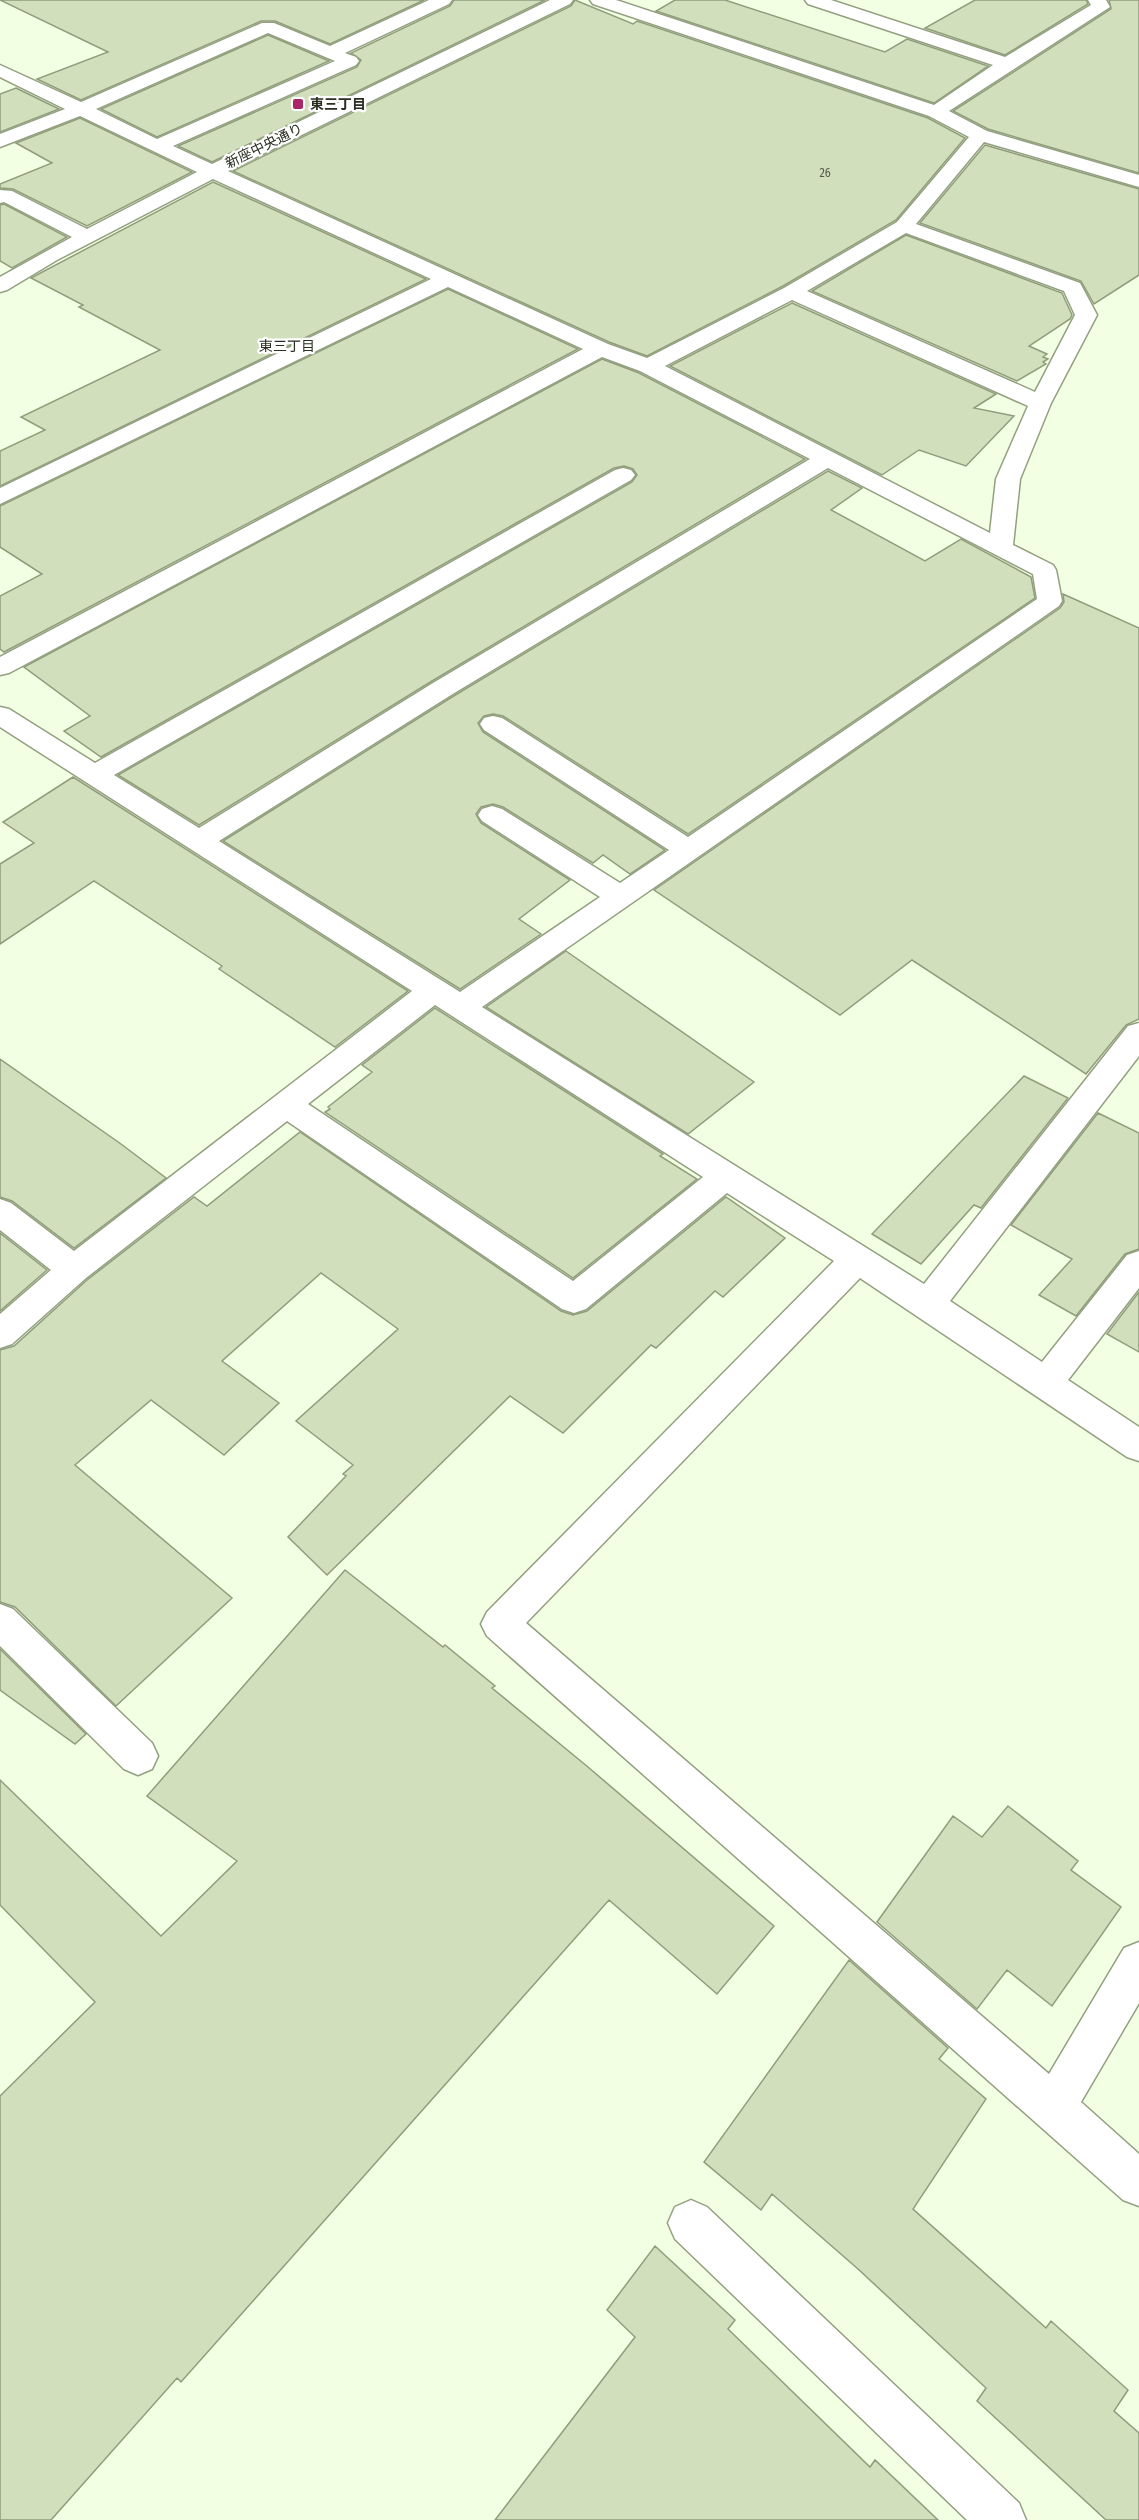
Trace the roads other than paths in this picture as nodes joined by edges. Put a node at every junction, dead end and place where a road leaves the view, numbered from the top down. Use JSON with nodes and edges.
{"nodes":[{"id":1,"x":443,"y":0,"type":"edge"},
{"id":2,"x":564,"y":0,"type":"edge"},
{"id":3,"x":599,"y":0,"type":"edge"},
{"id":4,"x":814,"y":0,"type":"edge"},
{"id":5,"x":1097,"y":0,"type":"edge"},
{"id":6,"x":332,"y":52,"type":"junction"},
{"id":7,"x":1007,"y":64,"type":"junction"},
{"id":8,"x":4,"y":75,"type":"edge"},
{"id":9,"x":81,"y":109,"type":"junction"},
{"id":10,"x":936,"y":112,"type":"junction"},
{"id":11,"x":980,"y":135,"type":"junction"},
{"id":12,"x":0,"y":141,"type":"edge"},
{"id":13,"x":157,"y":146,"type":"junction"},
{"id":14,"x":214,"y":171,"type":"junction"},
{"id":15,"x":1139,"y":181,"type":"edge"},
{"id":16,"x":0,"y":197,"type":"edge"},
{"id":17,"x":904,"y":226,"type":"junction"},
{"id":18,"x":86,"y":236,"type":"junction"},
{"id":19,"x":447,"y":279,"type":"junction"},
{"id":20,"x":0,"y":286,"type":"edge"},
{"id":21,"x":791,"y":292,"type":"junction"},
{"id":22,"x":600,"y":349,"type":"junction"},
{"id":23,"x":648,"y":366,"type":"junction"},
{"id":24,"x":1040,"y":403,"type":"junction"},
{"id":25,"x":828,"y":458,"type":"junction"},
{"id":26,"x":623,"y":475,"type":"dead end"},
{"id":27,"x":0,"y":497,"type":"edge"},
{"id":28,"x":1001,"y":546,"type":"junction"},
{"id":29,"x":0,"y":667,"type":"edge"},
{"id":30,"x":0,"y":715,"type":"edge"},
{"id":31,"x":493,"y":724,"type":"dead end"},
{"id":32,"x":94,"y":775,"type":"junction"},
{"id":33,"x":492,"y":815,"type":"dead end"},
{"id":34,"x":199,"y":841,"type":"junction"},
{"id":35,"x":689,"y":850,"type":"junction"},
{"id":36,"x":621,"y":897,"type":"junction"},
{"id":37,"x":434,"y":990,"type":"junction"},
{"id":38,"x":460,"y":1007,"type":"junction"},
{"id":39,"x":1139,"y":1034,"type":"edge"},
{"id":40,"x":286,"y":1104,"type":"junction"},
{"id":41,"x":726,"y":1176,"type":"junction"},
{"id":42,"x":0,"y":1212,"type":"edge"},
{"id":43,"x":857,"y":1259,"type":"junction"},
{"id":44,"x":1139,"y":1264,"type":"edge"},
{"id":45,"x":74,"y":1269,"type":"junction"},
{"id":46,"x":928,"y":1304,"type":"junction"},
{"id":47,"x":0,"y":1334,"type":"edge"},
{"id":48,"x":1046,"y":1383,"type":"junction"},
{"id":49,"x":1139,"y":1446,"type":"edge"},
{"id":50,"x":0,"y":1621,"type":"edge"},
{"id":51,"x":138,"y":1756,"type":"dead end"},
{"id":52,"x":1139,"y":1963,"type":"edge"},
{"id":53,"x":1054,"y":2106,"type":"junction"},
{"id":54,"x":1139,"y":2184,"type":"edge"},
{"id":55,"x":692,"y":2223,"type":"dead end"},
{"id":56,"x":1002,"y":2520,"type":"edge"}],
"edges":[{"from":1,"to":6,"type":"street"},
{"from":2,"to":14,"type":"street","name":"新座中央通り"},
{"from":3,"to":10,"type":"street"},
{"from":4,"to":7,"type":"street"},
{"from":5,"to":7,"type":"street"},
{"from":6,"to":9,"type":"street"},
{"from":6,"to":13,"type":"street"},
{"from":7,"to":10,"type":"street"},
{"from":8,"to":9,"type":"street"},
{"from":9,"to":12,"type":"street"},
{"from":9,"to":13,"type":"street"},
{"from":10,"to":11,"type":"street"},
{"from":11,"to":15,"type":"street"},
{"from":11,"to":17,"type":"street"},
{"from":13,"to":14,"type":"street"},
{"from":14,"to":18,"type":"street","name":"新座中央通り"},
{"from":14,"to":19,"type":"street"},
{"from":16,"to":18,"type":"street"},
{"from":17,"to":21,"type":"street"},
{"from":17,"to":24,"type":"street"},
{"from":18,"to":20,"type":"street","name":"新座中央通り"},
{"from":19,"to":22,"type":"street"},
{"from":19,"to":27,"type":"street"},
{"from":21,"to":23,"type":"street"},
{"from":21,"to":24,"type":"street"},
{"from":22,"to":23,"type":"street"},
{"from":22,"to":29,"type":"street"},
{"from":23,"to":25,"type":"street"},
{"from":24,"to":28,"type":"street"},
{"from":25,"to":28,"type":"street"},
{"from":25,"to":34,"type":"street"},
{"from":26,"to":32,"type":"street"},
{"from":28,"to":35,"type":"street"},
{"from":30,"to":32,"type":"street"},
{"from":31,"to":35,"type":"street"},
{"from":32,"to":34,"type":"street"},
{"from":33,"to":36,"type":"street"},
{"from":34,"to":37,"type":"street"},
{"from":35,"to":36,"type":"street"},
{"from":36,"to":38,"type":"street"},
{"from":37,"to":38,"type":"street"},
{"from":37,"to":40,"type":"street"},
{"from":38,"to":41,"type":"street"},
{"from":39,"to":46,"type":"street"},
{"from":40,"to":41,"type":"street"},
{"from":40,"to":45,"type":"street"},
{"from":41,"to":43,"type":"street"},
{"from":42,"to":45,"type":"street"},
{"from":43,"to":46,"type":"street"},
{"from":43,"to":53,"type":"street"},
{"from":44,"to":48,"type":"street"},
{"from":45,"to":47,"type":"street"},
{"from":46,"to":48,"type":"street"},
{"from":48,"to":49,"type":"street"},
{"from":50,"to":51,"type":"street"},
{"from":52,"to":53,"type":"street"},
{"from":53,"to":54,"type":"street"},
{"from":55,"to":56,"type":"street"}]}
